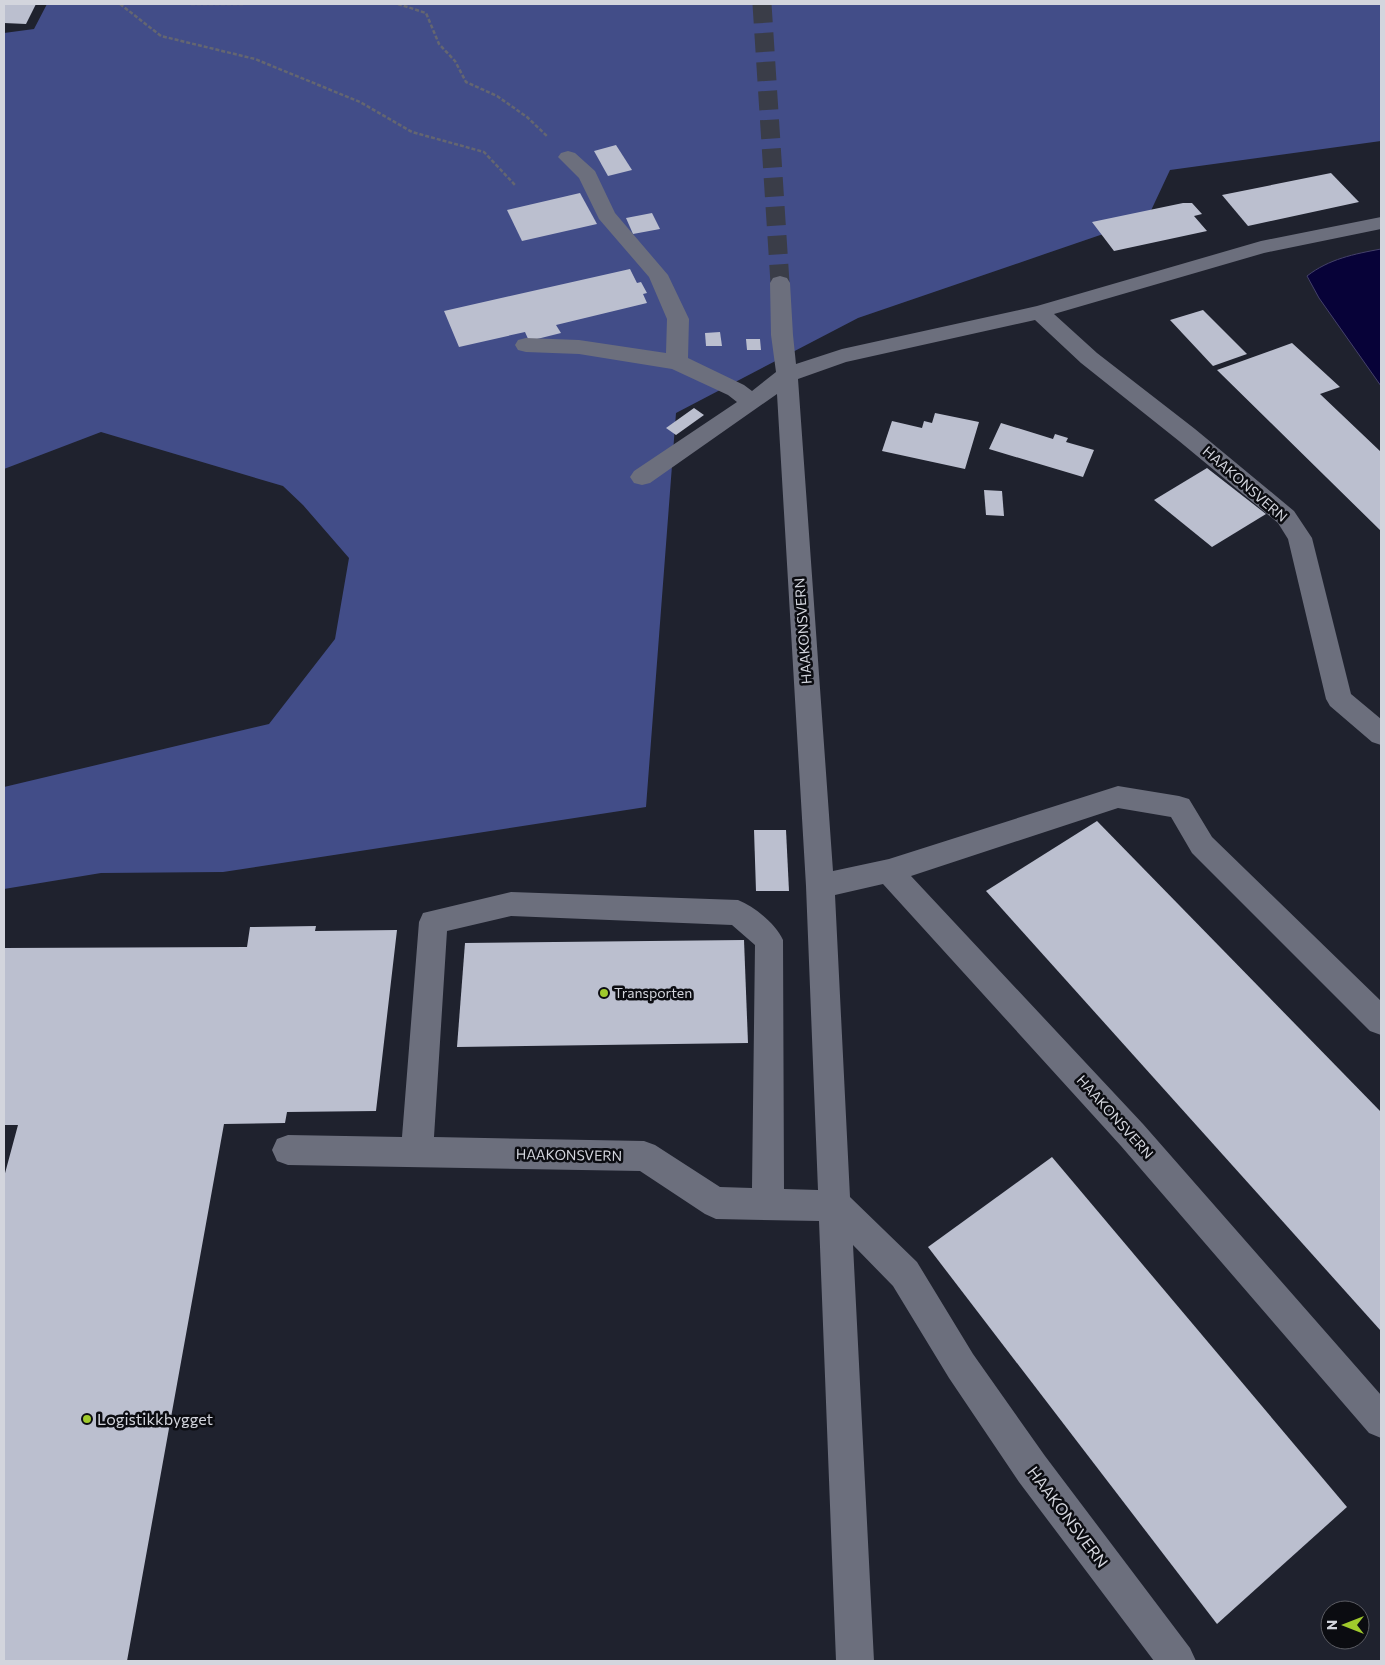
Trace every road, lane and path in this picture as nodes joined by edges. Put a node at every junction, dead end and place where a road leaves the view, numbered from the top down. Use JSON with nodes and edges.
{"nodes":[{"id":1,"x":120,"y":4,"type":"edge"},
{"id":2,"x":191,"y":4,"type":"edge"},
{"id":3,"x":245,"y":4,"type":"edge"},
{"id":4,"x":398,"y":4,"type":"edge"},
{"id":5,"x":568,"y":157,"type":"joint"},
{"id":6,"x":515,"y":185,"type":"dead end"},
{"id":7,"x":1381,"y":223,"type":"edge"},
{"id":8,"x":780,"y":283,"type":"tunnel mouth"},
{"id":9,"x":1039,"y":312,"type":"junction"},
{"id":10,"x":526,"y":345,"type":"dead end"},
{"id":11,"x":677,"y":362,"type":"junction"},
{"id":12,"x":788,"y":375,"type":"junction"},
{"id":13,"x":752,"y":402,"type":"junction"},
{"id":14,"x":642,"y":476,"type":"dead end"},
{"id":15,"x":1381,"y":734,"type":"edge"},
{"id":16,"x":889,"y":871,"type":"junction"},
{"id":17,"x":820,"y":886,"type":"junction"},
{"id":18,"x":1381,"y":1021,"type":"edge"},
{"id":19,"x":288,"y":1150,"type":"dead end"},
{"id":20,"x":417,"y":1152,"type":"junction"},
{"id":21,"x":768,"y":1204,"type":"junction"},
{"id":22,"x":836,"y":1206,"type":"junction"},
{"id":23,"x":1381,"y":1421,"type":"edge"},
{"id":24,"x":855,"y":1661,"type":"edge"},
{"id":25,"x":1177,"y":1661,"type":"edge"}],
"edges":[{"from":1,"to":6,"type":"path"},
{"from":2,"to":3,"type":"path"},
{"from":4,"to":5,"type":"path"},
{"from":5,"to":11,"type":"street"},
{"from":7,"to":9,"type":"street"},
{"from":8,"to":12,"type":"street","name":"HAAKONSVERN"},
{"from":9,"to":12,"type":"street"},
{"from":9,"to":15,"type":"street","name":"HAAKONSVERN"},
{"from":10,"to":11,"type":"street"},
{"from":11,"to":13,"type":"street"},
{"from":12,"to":13,"type":"street"},
{"from":12,"to":17,"type":"street","name":"HAAKONSVERN"},
{"from":13,"to":14,"type":"street"},
{"from":16,"to":17,"type":"street"},
{"from":16,"to":18,"type":"street"},
{"from":16,"to":23,"type":"street","name":"HAAKONSVERN"},
{"from":17,"to":22,"type":"street","name":"HAAKONSVERN"},
{"from":19,"to":20,"type":"street","name":"HAAKONSVERN"},
{"from":20,"to":21,"type":"street","name":"HAAKONSVERN"},
{"from":20,"to":21,"type":"street"},
{"from":21,"to":22,"type":"street","name":"HAAKONSVERN"},
{"from":22,"to":24,"type":"street","name":"HAAKONSVERN"},
{"from":22,"to":25,"type":"street","name":"HAAKONSVERN"}]}
